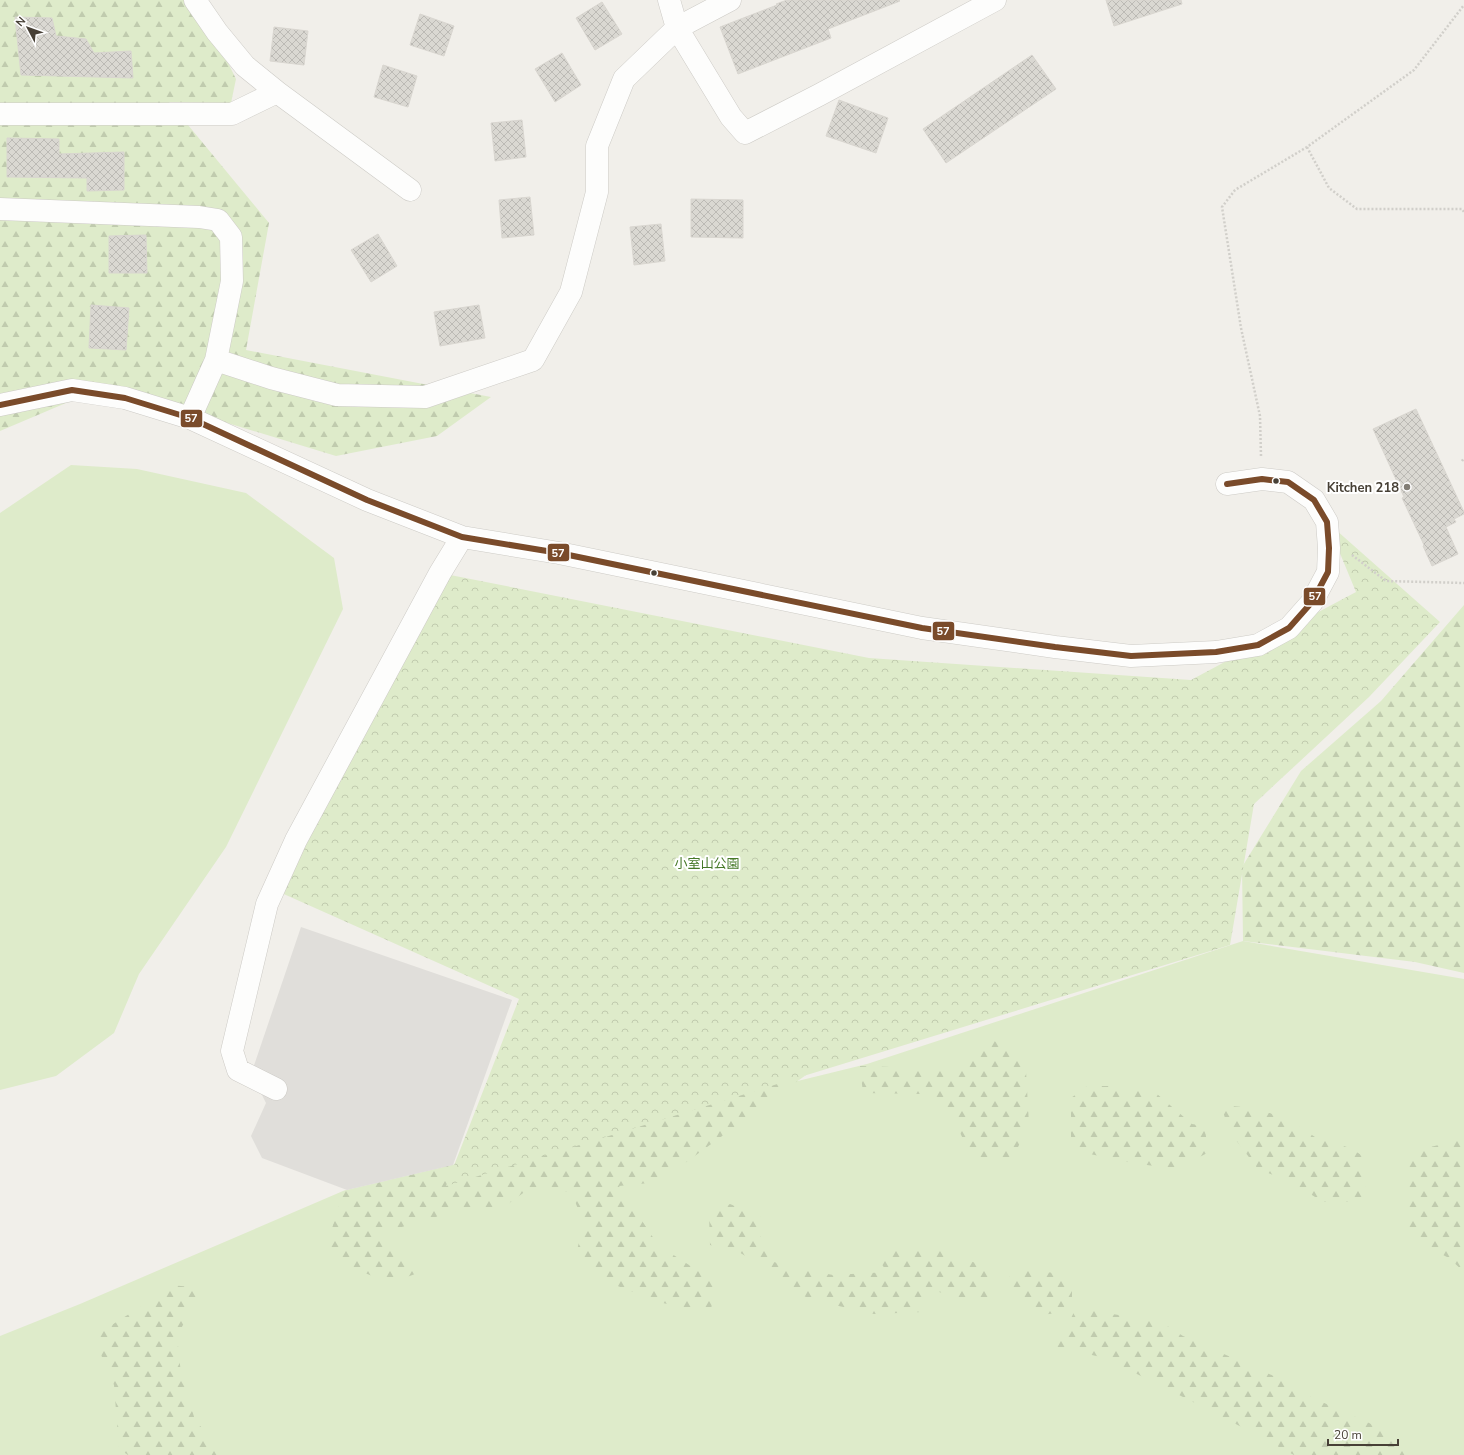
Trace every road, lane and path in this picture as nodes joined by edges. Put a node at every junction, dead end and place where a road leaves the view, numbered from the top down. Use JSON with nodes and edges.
{"nodes":[{"id":1,"x":195,"y":0,"type":"edge"},
{"id":2,"x":669,"y":0,"type":"edge"},
{"id":3,"x":730,"y":0,"type":"edge"},
{"id":4,"x":995,"y":0,"type":"edge"},
{"id":5,"x":1464,"y":5,"type":"edge"},
{"id":6,"x":677,"y":28,"type":"junction"},
{"id":7,"x":277,"y":92,"type":"junction"},
{"id":8,"x":0,"y":114,"type":"edge"},
{"id":9,"x":1307,"y":147,"type":"junction"},
{"id":10,"x":410,"y":190,"type":"dead end"},
{"id":11,"x":0,"y":209,"type":"edge"},
{"id":12,"x":1464,"y":212,"type":"edge"},
{"id":13,"x":216,"y":360,"type":"junction"},
{"id":14,"x":0,"y":405,"type":"edge"},
{"id":15,"x":190,"y":418,"type":"junction"},
{"id":16,"x":1262,"y":479,"type":"junction"},
{"id":17,"x":1227,"y":484,"type":"dead end"},
{"id":18,"x":462,"y":537,"type":"junction"},
{"id":19,"x":1329,"y":548,"type":"junction"},
{"id":20,"x":1464,"y":583,"type":"edge"},
{"id":21,"x":276,"y":1089,"type":"dead end"}],
"edges":[{"from":1,"to":7,"type":"street"},
{"from":2,"to":6,"type":"street"},
{"from":3,"to":6,"type":"street"},
{"from":4,"to":6,"type":"street"},
{"from":5,"to":9,"type":"path"},
{"from":6,"to":13,"type":"street"},
{"from":7,"to":8,"type":"street"},
{"from":7,"to":10,"type":"street"},
{"from":9,"to":12,"type":"path"},
{"from":9,"to":16,"type":"path"},
{"from":11,"to":13,"type":"street"},
{"from":13,"to":15,"type":"street"},
{"from":14,"to":15,"type":"street"},
{"from":15,"to":18,"type":"street"},
{"from":16,"to":17,"type":"street"},
{"from":16,"to":19,"type":"street"},
{"from":18,"to":19,"type":"street"},
{"from":18,"to":21,"type":"street"},
{"from":19,"to":20,"type":"path"}]}
